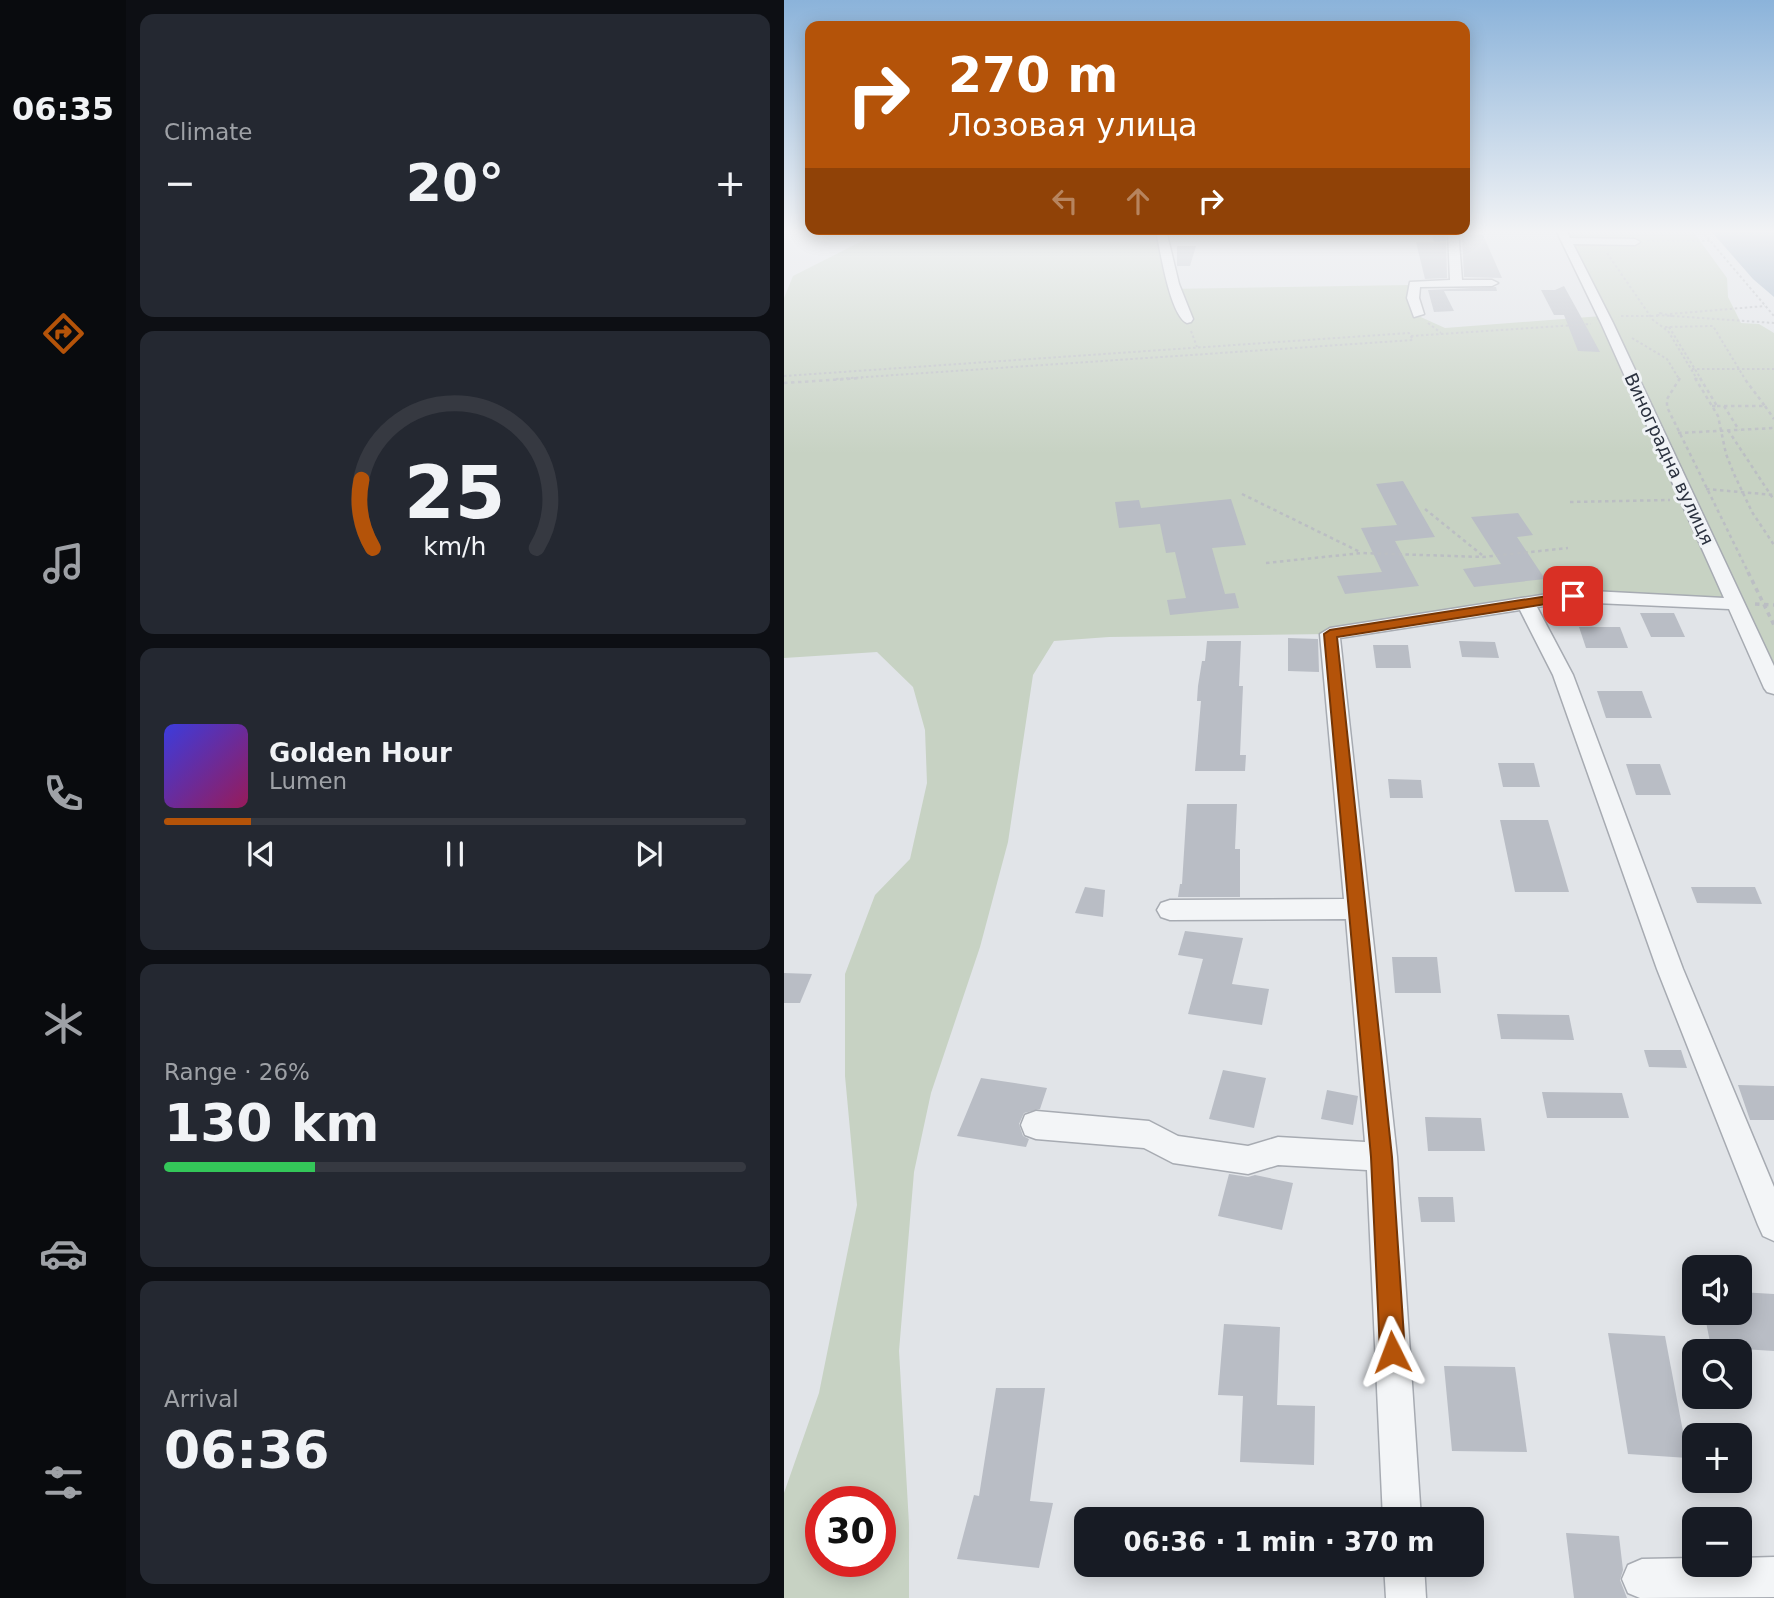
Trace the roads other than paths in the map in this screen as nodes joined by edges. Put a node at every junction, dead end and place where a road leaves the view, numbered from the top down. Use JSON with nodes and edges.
{"nodes":[{"id":1,"x":1181,"y":305,"type":"edge"},
{"id":2,"x":1415,"y":305,"type":"edge"},
{"id":3,"x":1597,"y":305,"type":"edge"},
{"id":4,"x":1418,"y":314,"type":"dead end"},
{"id":5,"x":1187,"y":319,"type":"dead end"},
{"id":6,"x":1526,"y":603,"type":"junction"},
{"id":7,"x":1736,"y":604,"type":"junction"},
{"id":8,"x":1774,"y":688,"type":"edge"},
{"id":9,"x":1357,"y":909,"type":"junction"},
{"id":10,"x":1170,"y":910,"type":"dead end"},
{"id":11,"x":1036,"y":1125,"type":"dead end"},
{"id":12,"x":1382,"y":1157,"type":"junction"},
{"id":13,"x":1774,"y":1225,"type":"edge"},
{"id":14,"x":1401,"y":1507,"type":"edge"},
{"id":15,"x":1405,"y":1577,"type":"edge"},
{"id":16,"x":1774,"y":1577,"type":"edge"},
{"id":17,"x":1642,"y":1579,"type":"dead end"},
{"id":18,"x":1406,"y":1598,"type":"edge"}],
"edges":[{"from":1,"to":5,"type":"street"},
{"from":2,"to":4,"type":"street"},
{"from":3,"to":7,"type":"street","name":"Виноградна вулиця"},
{"from":6,"to":7,"type":"street"},
{"from":6,"to":9,"type":"street"},
{"from":6,"to":13,"type":"street"},
{"from":7,"to":8,"type":"street","name":"Виноградна вулиця"},
{"from":9,"to":10,"type":"street"},
{"from":9,"to":12,"type":"street"},
{"from":11,"to":12,"type":"street"},
{"from":12,"to":14,"type":"street"},
{"from":15,"to":18,"type":"street"},
{"from":16,"to":17,"type":"street"}]}
